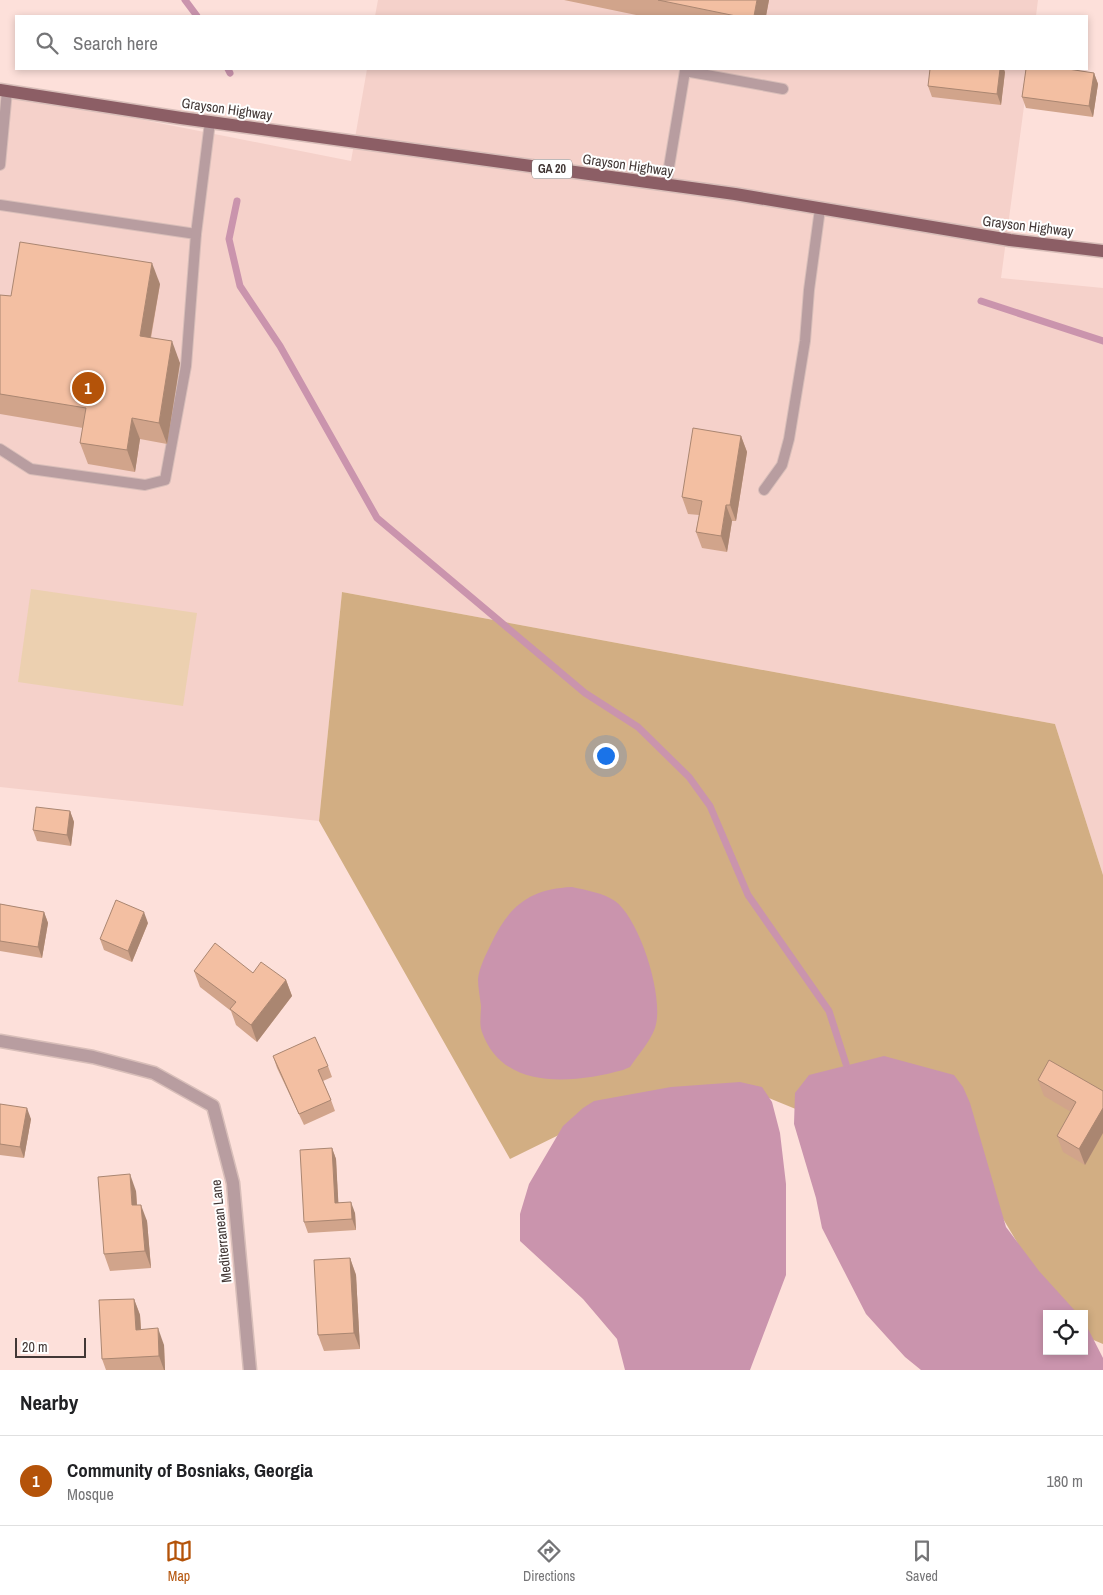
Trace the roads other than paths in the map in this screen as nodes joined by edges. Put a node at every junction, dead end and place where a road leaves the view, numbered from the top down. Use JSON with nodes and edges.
{"nodes":[{"id":1,"x":681,"y":70,"type":"edge"},
{"id":2,"x":783,"y":89,"type":"dead end"},
{"id":3,"x":3,"y":91,"type":"edge"},
{"id":4,"x":210,"y":122,"type":"junction"},
{"id":5,"x":0,"y":165,"type":"edge"},
{"id":6,"x":666,"y":185,"type":"junction"},
{"id":7,"x":0,"y":205,"type":"edge"},
{"id":8,"x":820,"y":208,"type":"junction"},
{"id":9,"x":196,"y":234,"type":"junction"},
{"id":10,"x":1103,"y":251,"type":"edge"},
{"id":11,"x":0,"y":449,"type":"edge"},
{"id":12,"x":764,"y":490,"type":"dead end"},
{"id":13,"x":0,"y":1041,"type":"edge"},
{"id":14,"x":250,"y":1370,"type":"edge"}],
"edges":[{"from":1,"to":2,"type":"lane"},
{"from":1,"to":6,"type":"lane"},
{"from":3,"to":4,"type":"main road","name":"Grayson Highway","number":"GA 20"},
{"from":3,"to":5,"type":"lane"},
{"from":4,"to":6,"type":"main road","name":"Grayson Highway","number":"GA 20"},
{"from":4,"to":9,"type":"lane"},
{"from":6,"to":8,"type":"main road","name":"Grayson Highway","number":"GA 20"},
{"from":7,"to":9,"type":"lane"},
{"from":8,"to":10,"type":"main road","name":"Grayson Highway","number":"GA 20"},
{"from":8,"to":12,"type":"lane"},
{"from":9,"to":11,"type":"lane"},
{"from":13,"to":14,"type":"street","name":"Mediterranean Lane"}]}
